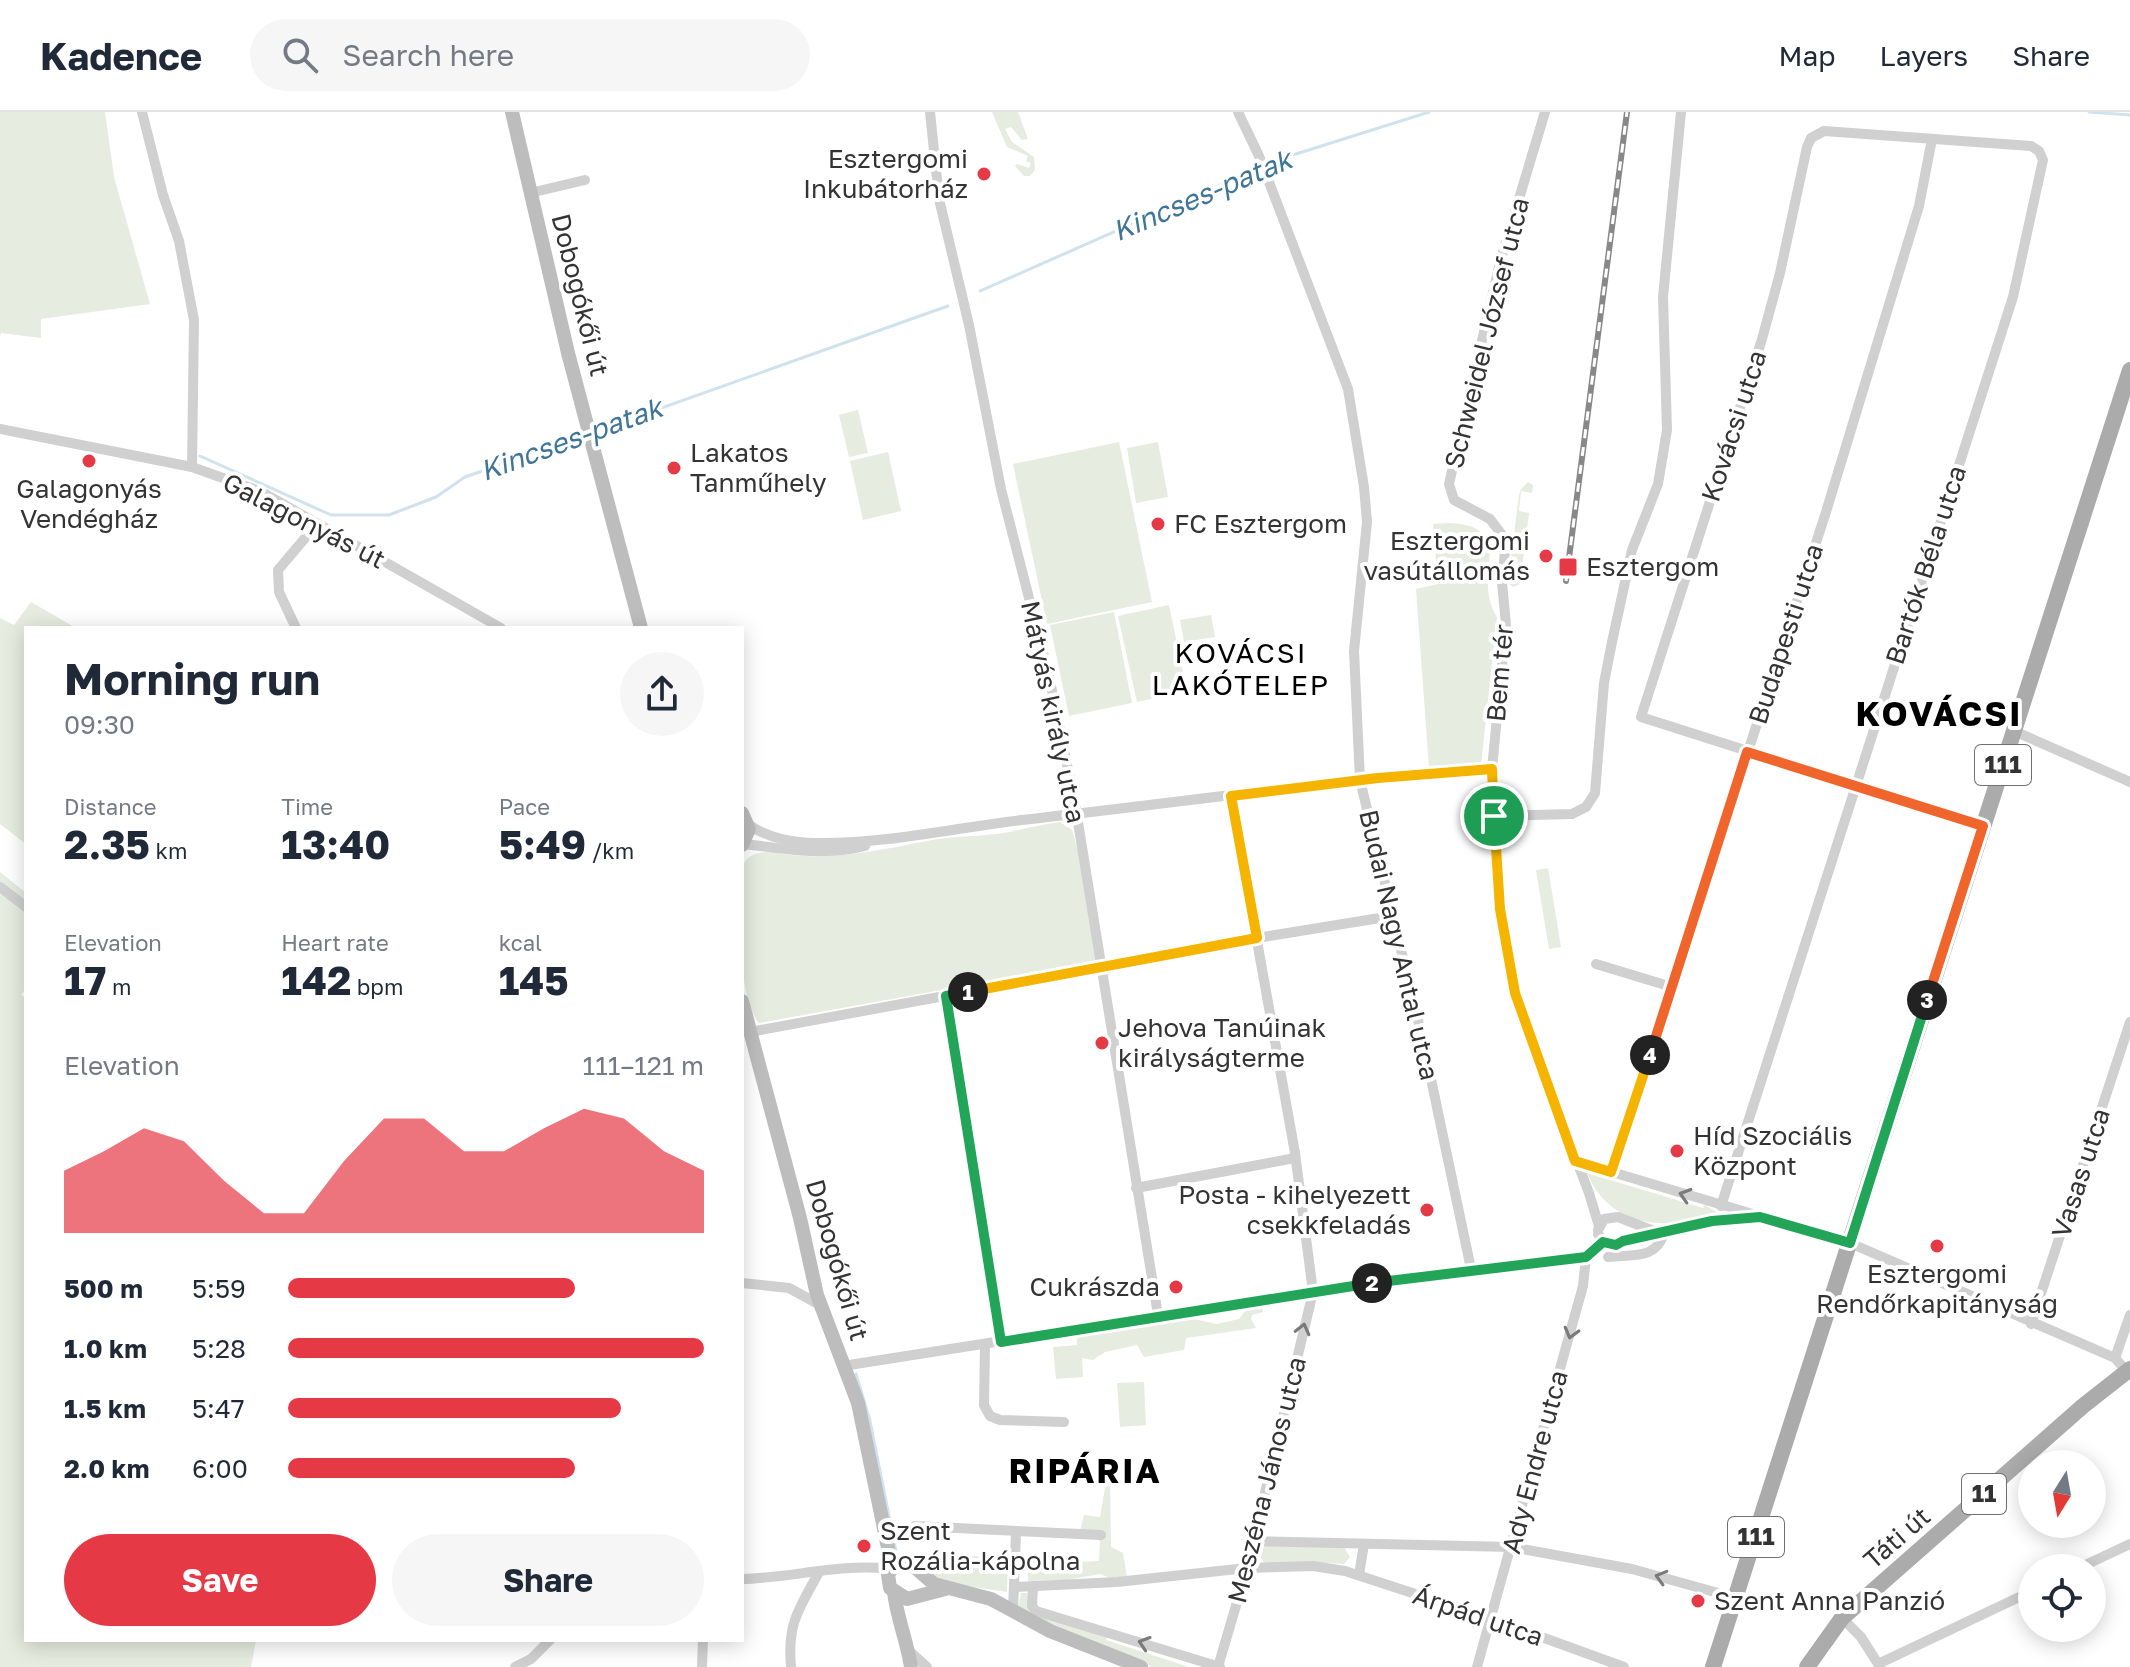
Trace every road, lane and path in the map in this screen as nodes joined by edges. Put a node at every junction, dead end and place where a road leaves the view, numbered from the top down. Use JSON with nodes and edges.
{"nodes":[{"id":1,"x":142,"y":112,"type":"edge"},
{"id":2,"x":512,"y":112,"type":"edge"},
{"id":3,"x":930,"y":112,"type":"edge"},
{"id":4,"x":1238,"y":112,"type":"edge"},
{"id":5,"x":1545,"y":112,"type":"edge"},
{"id":6,"x":1681,"y":112,"type":"edge"},
{"id":7,"x":1932,"y":139,"type":"junction"},
{"id":8,"x":585,"y":180,"type":"dead end"},
{"id":9,"x":530,"y":193,"type":"junction"},
{"id":10,"x":2130,"y":370,"type":"edge"},
{"id":11,"x":0,"y":429,"type":"edge"},
{"id":12,"x":192,"y":467,"type":"junction"},
{"id":13,"x":317,"y":524,"type":"junction"},
{"id":14,"x":1501,"y":530,"type":"joint"},
{"id":15,"x":295,"y":626,"type":"edge"},
{"id":16,"x":497,"y":626,"type":"edge"},
{"id":17,"x":640,"y":626,"type":"edge"},
{"id":18,"x":2014,"y":731,"type":"junction"},
{"id":19,"x":1747,"y":752,"type":"junction"},
{"id":20,"x":1492,"y":769,"type":"junction"},
{"id":21,"x":1360,"y":780,"type":"junction"},
{"id":22,"x":2130,"y":782,"type":"edge"},
{"id":23,"x":1855,"y":785,"type":"junction"},
{"id":24,"x":1231,"y":796,"type":"junction"},
{"id":25,"x":1077,"y":815,"type":"junction"},
{"id":26,"x":1494,"y":816,"type":"junction"},
{"id":27,"x":745,"y":818,"type":"edge"},
{"id":28,"x":1983,"y":826,"type":"junction"},
{"id":29,"x":878,"y":841,"type":"junction"},
{"id":30,"x":744,"y":842,"type":"edge"},
{"id":31,"x":744,"y":844,"type":"edge"},
{"id":32,"x":0,"y":887,"type":"edge"},
{"id":33,"x":24,"y":905,"type":"edge"},
{"id":34,"x":1392,"y":916,"type":"junction"},
{"id":35,"x":1257,"y":938,"type":"junction"},
{"id":36,"x":1596,"y":964,"type":"dead end"},
{"id":37,"x":1102,"y":968,"type":"junction"},
{"id":38,"x":1672,"y":987,"type":"junction"},
{"id":39,"x":946,"y":996,"type":"junction"},
{"id":40,"x":744,"y":1009,"type":"edge"},
{"id":41,"x":2130,"y":1022,"type":"edge"},
{"id":42,"x":750,"y":1032,"type":"junction"},
{"id":43,"x":1295,"y":1158,"type":"junction"},
{"id":44,"x":1575,"y":1161,"type":"junction"},
{"id":45,"x":1611,"y":1172,"type":"junction"},
{"id":46,"x":1136,"y":1188,"type":"junction"},
{"id":47,"x":1589,"y":1193,"type":"junction"},
{"id":48,"x":1721,"y":1206,"type":"junction"},
{"id":49,"x":1608,"y":1217,"type":"junction"},
{"id":50,"x":1760,"y":1217,"type":"junction"},
{"id":51,"x":1622,"y":1220,"type":"junction"},
{"id":52,"x":1662,"y":1233,"type":"junction"},
{"id":53,"x":1600,"y":1234,"type":"junction"},
{"id":54,"x":1623,"y":1241,"type":"junction"},
{"id":55,"x":1850,"y":1243,"type":"junction"},
{"id":56,"x":1586,"y":1257,"type":"junction"},
{"id":57,"x":1608,"y":1257,"type":"dead end"},
{"id":58,"x":1471,"y":1269,"type":"junction"},
{"id":59,"x":744,"y":1283,"type":"edge"},
{"id":60,"x":1313,"y":1292,"type":"junction"},
{"id":61,"x":821,"y":1306,"type":"junction"},
{"id":62,"x":1158,"y":1315,"type":"junction"},
{"id":63,"x":2130,"y":1315,"type":"edge"},
{"id":64,"x":2031,"y":1324,"type":"junction"},
{"id":65,"x":1001,"y":1342,"type":"junction"},
{"id":66,"x":985,"y":1345,"type":"junction"},
{"id":67,"x":2115,"y":1358,"type":"junction"},
{"id":68,"x":843,"y":1366,"type":"junction"},
{"id":69,"x":2128,"y":1370,"type":"edge"},
{"id":70,"x":1064,"y":1422,"type":"dead end"},
{"id":71,"x":915,"y":1526,"type":"dead end"},
{"id":72,"x":1016,"y":1532,"type":"junction"},
{"id":73,"x":1101,"y":1535,"type":"dead end"},
{"id":74,"x":1252,"y":1541,"type":"junction"},
{"id":75,"x":1364,"y":1544,"type":"junction"},
{"id":76,"x":2130,"y":1544,"type":"edge"},
{"id":77,"x":1511,"y":1547,"type":"junction"},
{"id":78,"x":2106,"y":1555,"type":"edge"},
{"id":79,"x":893,"y":1568,"type":"junction"},
{"id":80,"x":1247,"y":1568,"type":"junction"},
{"id":81,"x":819,"y":1572,"type":"junction"},
{"id":82,"x":1359,"y":1575,"type":"junction"},
{"id":83,"x":926,"y":1578,"type":"junction"},
{"id":84,"x":744,"y":1579,"type":"edge"},
{"id":85,"x":1033,"y":1586,"type":"junction"},
{"id":86,"x":1014,"y":1587,"type":"junction"},
{"id":87,"x":949,"y":1588,"type":"junction"},
{"id":88,"x":907,"y":1596,"type":"junction"},
{"id":89,"x":1736,"y":1598,"type":"junction"},
{"id":90,"x":2018,"y":1598,"type":"edge"},
{"id":91,"x":1013,"y":1611,"type":"junction"},
{"id":92,"x":1842,"y":1618,"type":"junction"},
{"id":93,"x":1492,"y":1619,"type":"junction"},
{"id":94,"x":548,"y":1642,"type":"edge"},
{"id":95,"x":703,"y":1642,"type":"edge"},
{"id":96,"x":908,"y":1650,"type":"junction"},
{"id":97,"x":1879,"y":1665,"type":"edge"},
{"id":98,"x":515,"y":1667,"type":"edge"},
{"id":99,"x":702,"y":1667,"type":"edge"},
{"id":100,"x":791,"y":1667,"type":"edge"},
{"id":101,"x":911,"y":1667,"type":"edge"},
{"id":102,"x":927,"y":1667,"type":"edge"},
{"id":103,"x":1141,"y":1667,"type":"edge"},
{"id":104,"x":1219,"y":1667,"type":"edge"},
{"id":105,"x":1477,"y":1667,"type":"edge"},
{"id":106,"x":1624,"y":1667,"type":"edge"},
{"id":107,"x":1713,"y":1667,"type":"edge"},
{"id":108,"x":1807,"y":1667,"type":"edge"}],
"edges":[{"from":1,"to":12,"type":"street"},
{"from":2,"to":9,"type":"main road","name":"Dobogókői út"},
{"from":3,"to":25,"type":"street","name":"Mátyás király utca"},
{"from":4,"to":21,"type":"street","name":"Budai Nagy Antal utca"},
{"from":5,"to":14,"type":"street","name":"Schweidel József utca"},
{"from":6,"to":26,"type":"street"},
{"from":7,"to":19,"type":"street","name":"Budapesti utca"},
{"from":7,"to":19,"type":"street","name":"Kovácsi utca"},
{"from":7,"to":23,"type":"street","name":"Bartók Béla utca"},
{"from":8,"to":9,"type":"street"},
{"from":9,"to":17,"type":"main road","name":"Dobogókői út"},
{"from":10,"to":18,"type":"main road","number":"111"},
{"from":11,"to":12,"type":"street","name":"Galagonyás út"},
{"from":12,"to":13,"type":"street","name":"Galagonyás út"},
{"from":13,"to":15,"type":"street"},
{"from":13,"to":16,"type":"street","name":"Galagonyás út"},
{"from":14,"to":20,"type":"street","name":"Bem tér"},
{"from":18,"to":22,"type":"street"},
{"from":18,"to":28,"type":"main road","number":"111"},
{"from":19,"to":23,"type":"street"},
{"from":19,"to":38,"type":"street","name":"Budapesti utca"},
{"from":20,"to":21,"type":"street"},
{"from":20,"to":26,"type":"street","name":"Bem tér"},
{"from":21,"to":24,"type":"street"},
{"from":21,"to":34,"type":"street","name":"Budai Nagy Antal utca"},
{"from":23,"to":28,"type":"street"},
{"from":23,"to":48,"type":"street","name":"Bartók Béla utca"},
{"from":24,"to":25,"type":"street"},
{"from":24,"to":35,"type":"street"},
{"from":25,"to":29,"type":"street"},
{"from":25,"to":37,"type":"street","name":"Mátyás király utca"},
{"from":26,"to":44,"type":"street","name":"Bem tér"},
{"from":27,"to":29,"type":"street"},
{"from":27,"to":30,"type":"main road"},
{"from":28,"to":55,"type":"main road","number":"111"},
{"from":29,"to":31,"type":"street"},
{"from":32,"to":33,"type":"street"},
{"from":34,"to":35,"type":"street"},
{"from":34,"to":58,"type":"street","name":"Budai Nagy Antal utca"},
{"from":35,"to":37,"type":"street"},
{"from":35,"to":43,"type":"street"},
{"from":36,"to":38,"type":"street"},
{"from":37,"to":39,"type":"street"},
{"from":37,"to":46,"type":"street","name":"Mátyás király utca"},
{"from":38,"to":45,"type":"street","name":"Budapesti utca"},
{"from":39,"to":42,"type":"street"},
{"from":39,"to":65,"type":"street"},
{"from":40,"to":42,"type":"main road","name":"Dobogókői út"},
{"from":41,"to":64,"type":"street","name":"Vasas utca"},
{"from":42,"to":61,"type":"main road","name":"Dobogókői út"},
{"from":43,"to":46,"type":"street"},
{"from":43,"to":60,"type":"street"},
{"from":44,"to":45,"type":"street"},
{"from":44,"to":47,"type":"street","name":"Bem tér"},
{"from":48,"to":45,"type":"street","one_way":true},
{"from":46,"to":62,"type":"street","name":"Mátyás király utca"},
{"from":47,"to":49,"type":"street"},
{"from":47,"to":53,"type":"street"},
{"from":48,"to":50,"type":"street"},
{"from":49,"to":51,"type":"street"},
{"from":49,"to":53,"type":"street"},
{"from":50,"to":52,"type":"street"},
{"from":50,"to":55,"type":"street"},
{"from":51,"to":52,"type":"street"},
{"from":51,"to":54,"type":"street"},
{"from":52,"to":54,"type":"street"},
{"from":52,"to":57,"type":"street"},
{"from":53,"to":54,"type":"street"},
{"from":53,"to":56,"type":"street","name":"Ady Endre utca"},
{"from":55,"to":64,"type":"street"},
{"from":55,"to":89,"type":"main road","number":"111"},
{"from":56,"to":58,"type":"street"},
{"from":56,"to":77,"type":"street","name":"Ady Endre utca","one_way":true},
{"from":58,"to":60,"type":"street"},
{"from":59,"to":61,"type":"street"},
{"from":60,"to":62,"type":"street"},
{"from":74,"to":60,"type":"street","name":"Meszéna János utca","one_way":true},
{"from":61,"to":68,"type":"main road","name":"Dobogókői út"},
{"from":62,"to":65,"type":"street"},
{"from":63,"to":67,"type":"street"},
{"from":64,"to":67,"type":"street"},
{"from":65,"to":66,"type":"street"},
{"from":66,"to":68,"type":"street"},
{"from":66,"to":70,"type":"street"},
{"from":67,"to":69,"type":"street"},
{"from":68,"to":79,"type":"main road","name":"Dobogókői út"},
{"from":69,"to":92,"type":"main road","name":"Táti út","number":"11"},
{"from":71,"to":72,"type":"street"},
{"from":72,"to":73,"type":"street"},
{"from":72,"to":86,"type":"street"},
{"from":74,"to":75,"type":"street"},
{"from":74,"to":80,"type":"street","name":"Meszéna János utca"},
{"from":75,"to":77,"type":"street"},
{"from":75,"to":82,"type":"street"},
{"from":76,"to":78,"type":"street"},
{"from":89,"to":77,"type":"street","one_way":true},
{"from":77,"to":93,"type":"street","name":"Ady Endre utca"},
{"from":79,"to":81,"type":"street"},
{"from":79,"to":83,"type":"main road"},
{"from":79,"to":88,"type":"main road"},
{"from":80,"to":82,"type":"street","name":"Árpád utca"},
{"from":80,"to":85,"type":"street","name":"Árpád utca"},
{"from":80,"to":104,"type":"street","name":"Meszéna János utca"},
{"from":81,"to":84,"type":"street"},
{"from":81,"to":100,"type":"street"},
{"from":82,"to":93,"type":"street","name":"Árpád utca"},
{"from":83,"to":87,"type":"main road"},
{"from":83,"to":88,"type":"main road"},
{"from":85,"to":86,"type":"street","name":"Árpád utca"},
{"from":104,"to":85,"type":"street","one_way":true},
{"from":86,"to":91,"type":"street"},
{"from":87,"to":88,"type":"main road"},
{"from":87,"to":91,"type":"main road"},
{"from":88,"to":96,"type":"main road"},
{"from":89,"to":107,"type":"main road","number":"111"},
{"from":90,"to":97,"type":"street"},
{"from":91,"to":103,"type":"main road"},
{"from":92,"to":97,"type":"street"},
{"from":92,"to":108,"type":"main road","number":"11"},
{"from":93,"to":105,"type":"street","name":"Ady Endre utca"},
{"from":93,"to":106,"type":"street","name":"Árpád utca"},
{"from":94,"to":98,"type":"street"},
{"from":95,"to":99,"type":"street"},
{"from":96,"to":101,"type":"main road"},
{"from":96,"to":102,"type":"street"}]}
